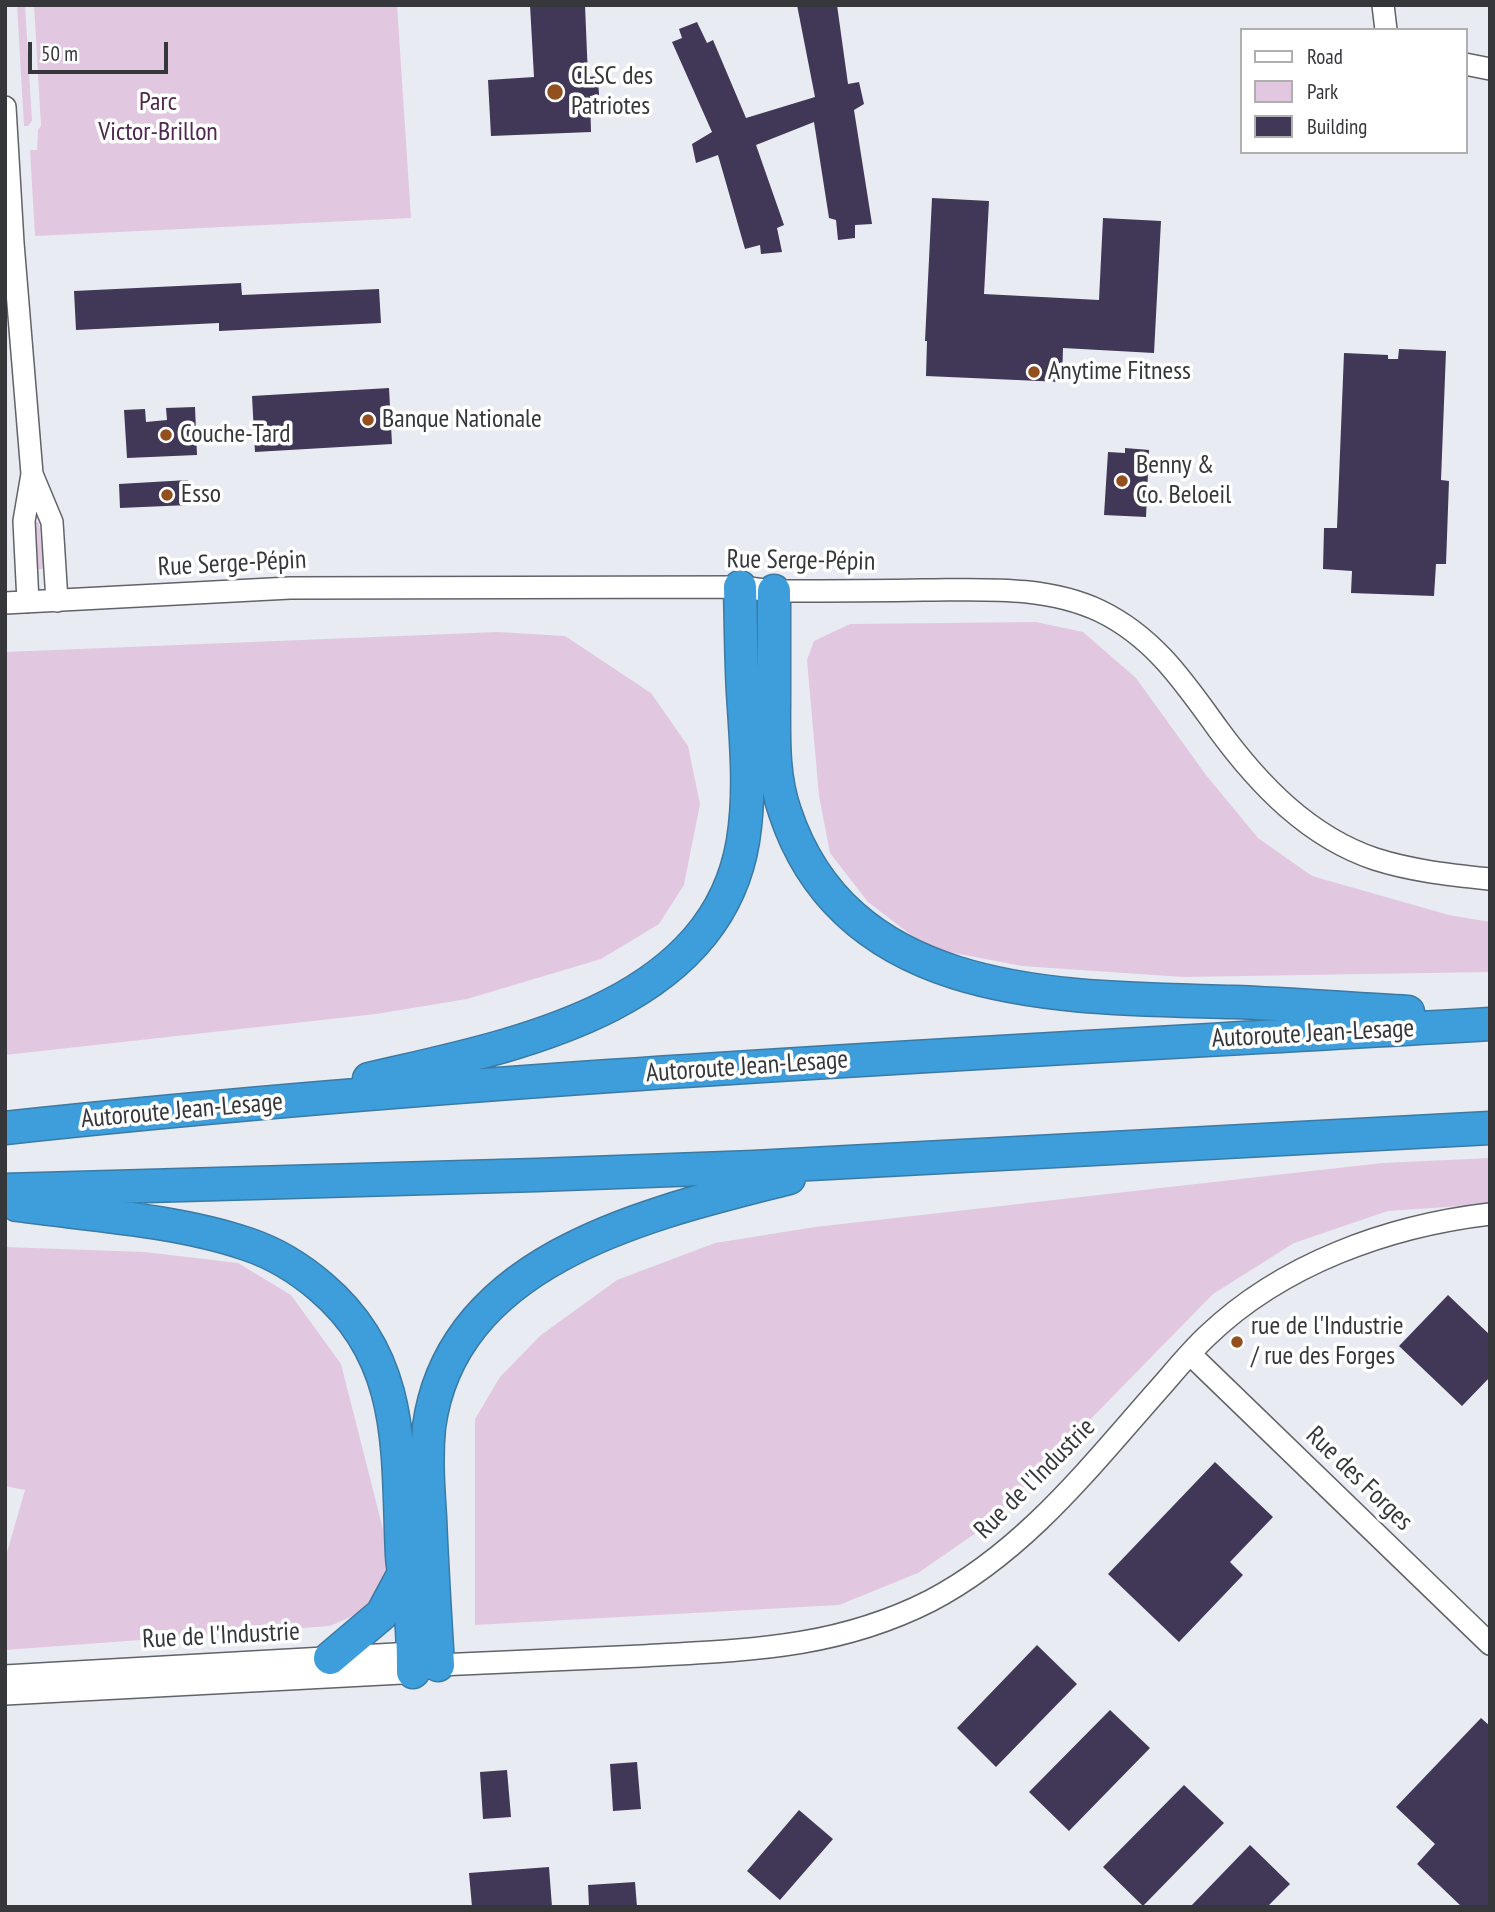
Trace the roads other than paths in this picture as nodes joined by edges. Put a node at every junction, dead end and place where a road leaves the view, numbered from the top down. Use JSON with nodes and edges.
{"nodes":[{"id":1,"x":1382,"y":5,"type":"edge"},
{"id":2,"x":1386,"y":28,"type":"edge"},
{"id":3,"x":1467,"y":64,"type":"edge"},
{"id":4,"x":1490,"y":69,"type":"edge"},
{"id":5,"x":6,"y":119,"type":"edge"},
{"id":6,"x":32,"y":474,"type":"junction"},
{"id":7,"x":740,"y":587,"type":"junction"},
{"id":8,"x":774,"y":591,"type":"junction"},
{"id":9,"x":57,"y":601,"type":"junction"},
{"id":10,"x":28,"y":602,"type":"junction"},
{"id":11,"x":5,"y":603,"type":"edge"},
{"id":12,"x":1490,"y":879,"type":"edge"},
{"id":13,"x":1490,"y":1017,"type":"edge"},
{"id":14,"x":1490,"y":1024,"type":"edge"},
{"id":15,"x":269,"y":1103,"type":"junction"},
{"id":16,"x":5,"y":1128,"type":"edge"},
{"id":17,"x":1490,"y":1128,"type":"edge"},
{"id":18,"x":852,"y":1162,"type":"junction"},
{"id":19,"x":5,"y":1190,"type":"edge"},
{"id":20,"x":5,"y":1204,"type":"edge"},
{"id":21,"x":1490,"y":1214,"type":"edge"},
{"id":22,"x":1190,"y":1354,"type":"junction"},
{"id":23,"x":403,"y":1575,"type":"junction"},
{"id":24,"x":1490,"y":1644,"type":"edge"},
{"id":25,"x":330,"y":1658,"type":"junction"},
{"id":26,"x":421,"y":1663,"type":"junction"},
{"id":27,"x":5,"y":1676,"type":"edge"},
{"id":28,"x":5,"y":1694,"type":"edge"}],
"edges":[{"from":1,"to":2,"type":"street"},
{"from":3,"to":4,"type":"street"},
{"from":5,"to":6,"type":"street"},
{"from":6,"to":9,"type":"street"},
{"from":6,"to":10,"type":"street"},
{"from":7,"to":8,"type":"street","name":"Rue Serge-Pépin"},
{"from":7,"to":9,"type":"street","name":"Rue Serge-Pépin"},
{"from":7,"to":15,"type":"highway"},
{"from":8,"to":12,"type":"street","name":"Rue Serge-Pépin"},
{"from":8,"to":13,"type":"highway"},
{"from":9,"to":10,"type":"street","name":"Rue Serge-Pépin"},
{"from":10,"to":11,"type":"street","name":"Rue Serge-Pépin"},
{"from":14,"to":15,"type":"highway","name":"Autoroute Jean-Lesage"},
{"from":15,"to":16,"type":"highway","name":"Autoroute Jean-Lesage"},
{"from":17,"to":18,"type":"highway"},
{"from":18,"to":19,"type":"highway"},
{"from":18,"to":26,"type":"highway"},
{"from":20,"to":23,"type":"highway"},
{"from":21,"to":22,"type":"street","name":"Rue de l'Industrie"},
{"from":22,"to":24,"type":"street","name":"Rue des Forges"},
{"from":22,"to":26,"type":"street","name":"Rue de l'Industrie"},
{"from":23,"to":25,"type":"highway"},
{"from":23,"to":26,"type":"highway"},
{"from":25,"to":26,"type":"street","name":"Rue de l'Industrie"},
{"from":25,"to":27,"type":"street","name":"Rue de l'Industrie"},
{"from":26,"to":28,"type":"street","name":"Rue de l'Industrie"}]}
